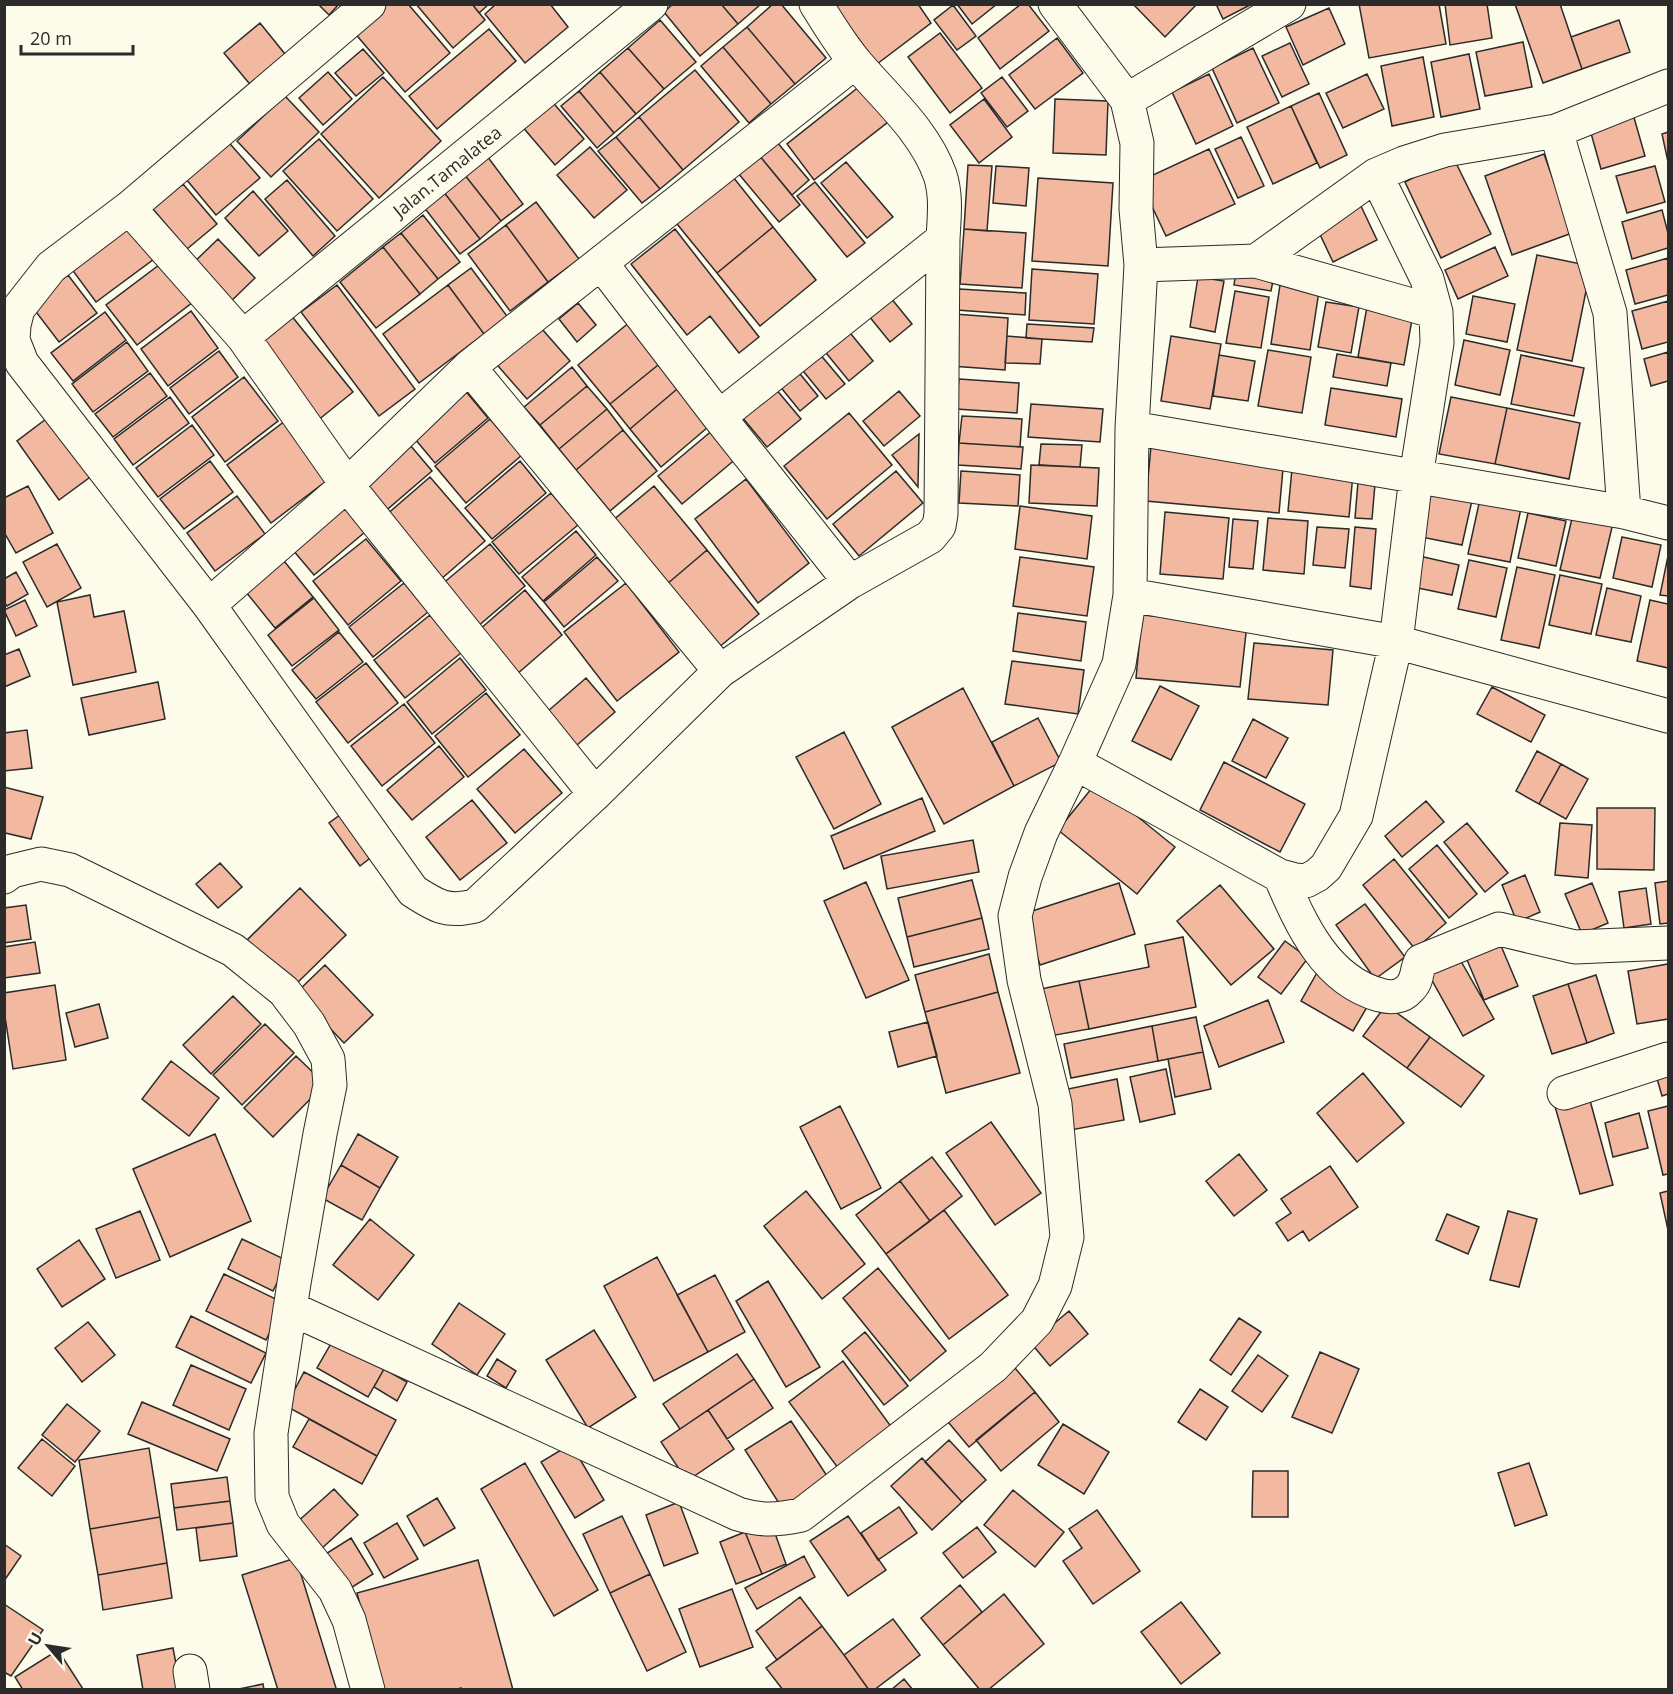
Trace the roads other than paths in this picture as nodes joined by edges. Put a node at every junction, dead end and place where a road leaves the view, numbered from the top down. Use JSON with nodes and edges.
{"nodes":[{"id":1,"x":369,"y":4,"type":"edge"},
{"id":2,"x":651,"y":4,"type":"edge"},
{"id":3,"x":816,"y":4,"type":"edge"},
{"id":4,"x":1055,"y":4,"type":"edge"},
{"id":5,"x":1288,"y":4,"type":"edge"},
{"id":6,"x":855,"y":62,"type":"junction"},
{"id":7,"x":1668,"y":86,"type":"edge"},
{"id":8,"x":1127,"y":100,"type":"junction"},
{"id":9,"x":1556,"y":131,"type":"junction"},
{"id":10,"x":1376,"y":175,"type":"junction"},
{"id":11,"x":129,"y":208,"type":"junction"},
{"id":12,"x":943,"y":239,"type":"junction"},
{"id":13,"x":1256,"y":261,"type":"junction"},
{"id":14,"x":601,"y":263,"type":"junction"},
{"id":15,"x":1141,"y":265,"type":"junction"},
{"id":16,"x":1436,"y":312,"type":"junction"},
{"id":17,"x":243,"y":337,"type":"junction"},
{"id":18,"x":469,"y":367,"type":"junction"},
{"id":19,"x":718,"y":417,"type":"junction"},
{"id":20,"x":1131,"y":428,"type":"junction"},
{"id":21,"x":1416,"y":477,"type":"junction"},
{"id":22,"x":347,"y":485,"type":"junction"},
{"id":23,"x":1624,"y":512,"type":"junction"},
{"id":24,"x":1668,"y":523,"type":"edge"},
{"id":25,"x":850,"y":582,"type":"junction"},
{"id":26,"x":1130,"y":595,"type":"junction"},
{"id":27,"x":209,"y":605,"type":"junction"},
{"id":28,"x":1396,"y":642,"type":"junction"},
{"id":29,"x":720,"y":671,"type":"junction"},
{"id":30,"x":1668,"y":716,"type":"edge"},
{"id":31,"x":1075,"y":763,"type":"junction"},
{"id":32,"x":595,"y":794,"type":"junction"},
{"id":33,"x":1280,"y":876,"type":"junction"},
{"id":34,"x":4,"y":877,"type":"edge"},
{"id":35,"x":1668,"y":943,"type":"edge"},
{"id":36,"x":1668,"y":1059,"type":"edge"},
{"id":37,"x":1564,"y":1093,"type":"dead end"},
{"id":38,"x":290,"y":1308,"type":"junction"},
{"id":39,"x":368,"y":1689,"type":"edge"}],
"edges":[{"from":1,"to":11,"type":"street"},
{"from":2,"to":17,"type":"street","name":"Jalan.Tamalatea"},
{"from":3,"to":6,"type":"street"},
{"from":4,"to":8,"type":"street"},
{"from":5,"to":8,"type":"street"},
{"from":6,"to":12,"type":"street"},
{"from":6,"to":14,"type":"street"},
{"from":7,"to":9,"type":"street"},
{"from":8,"to":15,"type":"street"},
{"from":9,"to":10,"type":"street"},
{"from":9,"to":23,"type":"street"},
{"from":10,"to":13,"type":"street"},
{"from":10,"to":16,"type":"street"},
{"from":11,"to":17,"type":"street"},
{"from":11,"to":27,"type":"street"},
{"from":12,"to":19,"type":"street"},
{"from":12,"to":25,"type":"street"},
{"from":13,"to":15,"type":"street"},
{"from":13,"to":16,"type":"street"},
{"from":14,"to":18,"type":"street"},
{"from":14,"to":19,"type":"street"},
{"from":15,"to":20,"type":"street"},
{"from":16,"to":21,"type":"street"},
{"from":17,"to":22,"type":"street"},
{"from":18,"to":22,"type":"street"},
{"from":18,"to":29,"type":"street"},
{"from":19,"to":25,"type":"street"},
{"from":20,"to":21,"type":"street"},
{"from":20,"to":26,"type":"street"},
{"from":21,"to":23,"type":"street"},
{"from":21,"to":28,"type":"street"},
{"from":22,"to":27,"type":"street"},
{"from":22,"to":32,"type":"street"},
{"from":23,"to":24,"type":"street"},
{"from":25,"to":29,"type":"street"},
{"from":26,"to":28,"type":"street"},
{"from":26,"to":31,"type":"street"},
{"from":27,"to":32,"type":"street"},
{"from":28,"to":30,"type":"street"},
{"from":28,"to":33,"type":"street"},
{"from":29,"to":32,"type":"street"},
{"from":31,"to":33,"type":"street"},
{"from":31,"to":38,"type":"street"},
{"from":33,"to":35,"type":"street"},
{"from":34,"to":38,"type":"street"},
{"from":36,"to":37,"type":"street"},
{"from":38,"to":39,"type":"street"}]}
